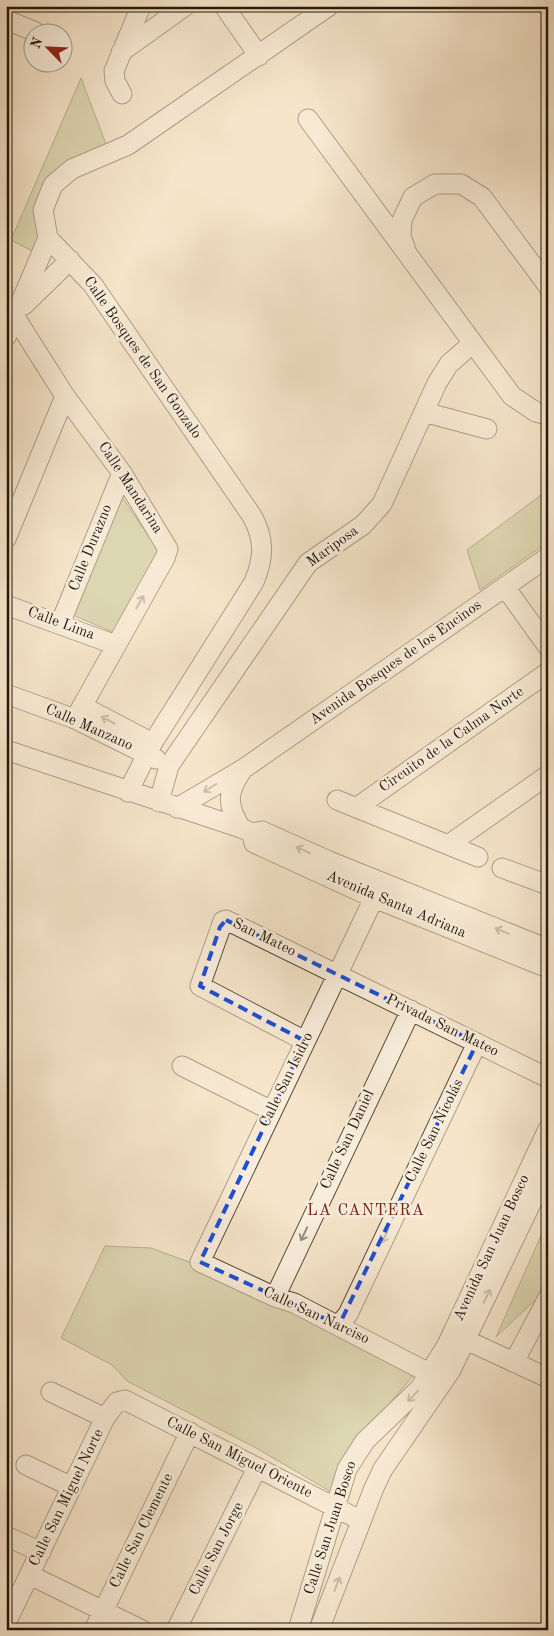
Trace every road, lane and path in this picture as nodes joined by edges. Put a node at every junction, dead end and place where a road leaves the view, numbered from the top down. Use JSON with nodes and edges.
{"nodes":[{"id":1,"x":141,"y":6,"type":"edge"},
{"id":2,"x":185,"y":6,"type":"edge"},
{"id":3,"x":224,"y":6,"type":"edge"},
{"id":4,"x":240,"y":6,"type":"edge"},
{"id":5,"x":329,"y":6,"type":"edge"},
{"id":6,"x":6,"y":20,"type":"edge"},
{"id":7,"x":22,"y":27,"type":"edge"},
{"id":8,"x":121,"y":52,"type":"junction"},
{"id":9,"x":264,"y":52,"type":"junction"},
{"id":10,"x":122,"y":94,"type":"dead end"},
{"id":11,"x":308,"y":119,"type":"dead end"},
{"id":12,"x":48,"y":238,"type":"junction"},
{"id":13,"x":407,"y":253,"type":"junction"},
{"id":14,"x":70,"y":260,"type":"junction"},
{"id":15,"x":548,"y":286,"type":"edge"},
{"id":16,"x":16,"y":314,"type":"junction"},
{"id":17,"x":6,"y":337,"type":"edge"},
{"id":18,"x":473,"y":343,"type":"junction"},
{"id":19,"x":66,"y":396,"type":"junction"},
{"id":20,"x":424,"y":412,"type":"junction"},
{"id":21,"x":548,"y":415,"type":"edge"},
{"id":22,"x":487,"y":429,"type":"dead end"},
{"id":23,"x":122,"y":473,"type":"junction"},
{"id":24,"x":6,"y":539,"type":"edge"},
{"id":25,"x":548,"y":557,"type":"edge"},
{"id":26,"x":505,"y":587,"type":"junction"},
{"id":27,"x":6,"y":605,"type":"edge"},
{"id":28,"x":60,"y":624,"type":"junction"},
{"id":29,"x":116,"y":644,"type":"junction"},
{"id":30,"x":548,"y":647,"type":"edge"},
{"id":31,"x":548,"y":672,"type":"edge"},
{"id":32,"x":6,"y":694,"type":"edge"},
{"id":33,"x":78,"y":712,"type":"junction"},
{"id":34,"x":150,"y":749,"type":"junction"},
{"id":35,"x":6,"y":750,"type":"edge"},
{"id":36,"x":173,"y":760,"type":"junction"},
{"id":37,"x":243,"y":769,"type":"junction"},
{"id":38,"x":548,"y":775,"type":"edge"},
{"id":39,"x":128,"y":792,"type":"junction"},
{"id":40,"x":337,"y":800,"type":"dead end"},
{"id":41,"x":159,"y":802,"type":"junction"},
{"id":42,"x":178,"y":808,"type":"junction"},
{"id":43,"x":356,"y":808,"type":"junction"},
{"id":44,"x":246,"y":831,"type":"junction"},
{"id":45,"x":448,"y":845,"type":"junction"},
{"id":46,"x":478,"y":857,"type":"dead end"},
{"id":47,"x":502,"y":868,"type":"dead end"},
{"id":48,"x":545,"y":881,"type":"edge"},
{"id":49,"x":374,"y":898,"type":"junction"},
{"id":50,"x":548,"y":949,"type":"edge"},
{"id":51,"x":548,"y":968,"type":"edge"},
{"id":52,"x":337,"y":975,"type":"junction"},
{"id":53,"x":411,"y":1010,"type":"junction"},
{"id":54,"x":305,"y":1041,"type":"junction"},
{"id":55,"x":477,"y":1043,"type":"junction"},
{"id":56,"x":182,"y":1066,"type":"dead end"},
{"id":57,"x":548,"y":1078,"type":"edge"},
{"id":58,"x":272,"y":1111,"type":"junction"},
{"id":59,"x":548,"y":1129,"type":"edge"},
{"id":60,"x":548,"y":1168,"type":"edge"},
{"id":61,"x":200,"y":1262,"type":"joint"},
{"id":62,"x":275,"y":1297,"type":"junction"},
{"id":63,"x":548,"y":1298,"type":"edge"},
{"id":64,"x":339,"y":1326,"type":"junction"},
{"id":65,"x":455,"y":1344,"type":"junction"},
{"id":66,"x":514,"y":1362,"type":"junction"},
{"id":67,"x":430,"y":1374,"type":"junction"},
{"id":68,"x":548,"y":1378,"type":"edge"},
{"id":69,"x":51,"y":1392,"type":"dead end"},
{"id":70,"x":117,"y":1402,"type":"joint"},
{"id":71,"x":105,"y":1418,"type":"junction"},
{"id":72,"x":190,"y":1432,"type":"junction"},
{"id":73,"x":26,"y":1465,"type":"dead end"},
{"id":74,"x":257,"y":1468,"type":"junction"},
{"id":75,"x":72,"y":1487,"type":"junction"},
{"id":76,"x":335,"y":1508,"type":"junction"},
{"id":77,"x":360,"y":1520,"type":"junction"},
{"id":78,"x":6,"y":1536,"type":"edge"},
{"id":79,"x":41,"y":1552,"type":"junction"},
{"id":80,"x":30,"y":1574,"type":"junction"},
{"id":81,"x":103,"y":1610,"type":"junction"},
{"id":82,"x":6,"y":1623,"type":"edge"},
{"id":83,"x":94,"y":1630,"type":"edge"},
{"id":84,"x":142,"y":1630,"type":"edge"},
{"id":85,"x":176,"y":1630,"type":"edge"},
{"id":86,"x":298,"y":1630,"type":"edge"},
{"id":87,"x":319,"y":1630,"type":"edge"}],
"edges":[{"from":1,"to":8,"type":"street"},
{"from":2,"to":8,"type":"street"},
{"from":3,"to":9,"type":"street"},
{"from":4,"to":9,"type":"street"},
{"from":5,"to":9,"type":"street"},
{"from":6,"to":7,"type":"street"},
{"from":8,"to":10,"type":"street"},
{"from":9,"to":12,"type":"street"},
{"from":11,"to":13,"type":"street"},
{"from":12,"to":14,"type":"street","name":"Calle Bosques de San Gonzalo"},
{"from":12,"to":16,"type":"street"},
{"from":13,"to":15,"type":"street"},
{"from":13,"to":18,"type":"street"},
{"from":14,"to":16,"type":"street"},
{"from":14,"to":34,"type":"street","name":"Calle Bosques de San Gonzalo"},
{"from":16,"to":17,"type":"street"},
{"from":16,"to":19,"type":"street","name":"Calle Mandarina"},
{"from":18,"to":20,"type":"street","name":"Mariposa"},
{"from":18,"to":21,"type":"street"},
{"from":19,"to":23,"type":"street","name":"Calle Mandarina"},
{"from":19,"to":24,"type":"street"},
{"from":20,"to":22,"type":"street"},
{"from":20,"to":36,"type":"street","name":"Mariposa"},
{"from":23,"to":28,"type":"street","name":"Calle Durazno"},
{"from":29,"to":23,"type":"street","name":"Calle Mandarina","one_way":true},
{"from":25,"to":26,"type":"street","name":"Avenida Bosques de los Encinos"},
{"from":26,"to":30,"type":"street"},
{"from":26,"to":37,"type":"street","name":"Avenida Bosques de los Encinos"},
{"from":27,"to":28,"type":"street","name":"Calle Lima"},
{"from":28,"to":29,"type":"street","name":"Calle Lima"},
{"from":29,"to":33,"type":"street","name":"Calle Mandarina"},
{"from":31,"to":43,"type":"street","name":"Circuito de la Calma Norte"},
{"from":32,"to":33,"type":"street","name":"Calle Manzano"},
{"from":33,"to":34,"type":"street","name":"Calle Manzano"},
{"from":34,"to":36,"type":"street","name":"Calle Manzano"},
{"from":34,"to":39,"type":"street","name":"Calle Bosques de San Gonzalo"},
{"from":35,"to":39,"type":"street","name":"Avenida Santa Adriana"},
{"from":36,"to":41,"type":"street","name":"Mariposa"},
{"from":37,"to":42,"type":"street","name":"Avenida Bosques de los Encinos","one_way":true},
{"from":37,"to":44,"type":"street","name":"Avenida Bosques de los Encinos"},
{"from":38,"to":45,"type":"street"},
{"from":39,"to":41,"type":"street","name":"Avenida Santa Adriana"},
{"from":40,"to":43,"type":"street"},
{"from":41,"to":42,"type":"street","name":"Avenida Santa Adriana"},
{"from":42,"to":44,"type":"street","name":"Avenida Santa Adriana"},
{"from":43,"to":45,"type":"street"},
{"from":44,"to":49,"type":"street","name":"Avenida Santa Adriana"},
{"from":50,"to":44,"type":"street","name":"Avenida Santa Adriana","one_way":true},
{"from":45,"to":46,"type":"street"},
{"from":47,"to":48,"type":"street"},
{"from":49,"to":51,"type":"street","name":"Avenida Santa Adriana"},
{"from":49,"to":52,"type":"street","name":"Calle San Isidro"},
{"from":52,"to":53,"type":"street","name":"Privada San Mateo"},
{"from":52,"to":54,"type":"street","name":"Calle San Isidro"},
{"from":52,"to":54,"type":"street","name":"San Mateo"},
{"from":53,"to":55,"type":"street","name":"Privada San Mateo"},
{"from":53,"to":62,"type":"street","name":"Calle San Daniel","one_way":true},
{"from":54,"to":58,"type":"street","name":"Calle San Isidro"},
{"from":55,"to":57,"type":"street","name":"Privada San Mateo"},
{"from":55,"to":64,"type":"street","name":"Calle San Nicolás","one_way":true},
{"from":56,"to":58,"type":"street"},
{"from":58,"to":61,"type":"street","name":"Calle San Isidro"},
{"from":59,"to":65,"type":"street","name":"Avenida San Juan Bosco"},
{"from":65,"to":60,"type":"street","name":"Avenida San Juan Bosco","one_way":true},
{"from":61,"to":62,"type":"street","name":"Calle San Narciso"},
{"from":62,"to":64,"type":"street","name":"Calle San Narciso"},
{"from":63,"to":66,"type":"street"},
{"from":64,"to":67,"type":"street","name":"Calle San Narciso"},
{"from":65,"to":66,"type":"street"},
{"from":65,"to":67,"type":"street","name":"Calle San Juan Bosco"},
{"from":65,"to":77,"type":"street","name":"Calle San Juan Bosco"},
{"from":66,"to":68,"type":"street"},
{"from":67,"to":76,"type":"street","name":"Calle San Juan Bosco","one_way":true},
{"from":69,"to":71,"type":"street"},
{"from":70,"to":71,"type":"street","name":"Calle San Miguel Norte"},
{"from":70,"to":72,"type":"street","name":"Calle San Miguel Oriente"},
{"from":71,"to":75,"type":"street","name":"Calle San Miguel Norte"},
{"from":72,"to":74,"type":"street","name":"Calle San Miguel Oriente"},
{"from":72,"to":81,"type":"street","name":"Calle San Clemente"},
{"from":73,"to":75,"type":"street"},
{"from":74,"to":76,"type":"street","name":"Calle San Miguel Oriente"},
{"from":74,"to":85,"type":"street","name":"Calle San Jorge"},
{"from":75,"to":79,"type":"street","name":"Calle San Miguel Norte"},
{"from":76,"to":77,"type":"street","name":"Calle San Miguel Oriente"},
{"from":76,"to":86,"type":"street","name":"Calle San Juan Bosco"},
{"from":87,"to":77,"type":"street","name":"Calle San Juan Bosco","one_way":true},
{"from":78,"to":79,"type":"street"},
{"from":79,"to":80,"type":"street","name":"Calle San Miguel Norte"},
{"from":80,"to":81,"type":"street"},
{"from":80,"to":82,"type":"street","name":"Calle San Miguel Norte"},
{"from":81,"to":83,"type":"street","name":"Calle San Clemente"},
{"from":81,"to":84,"type":"street"}]}
